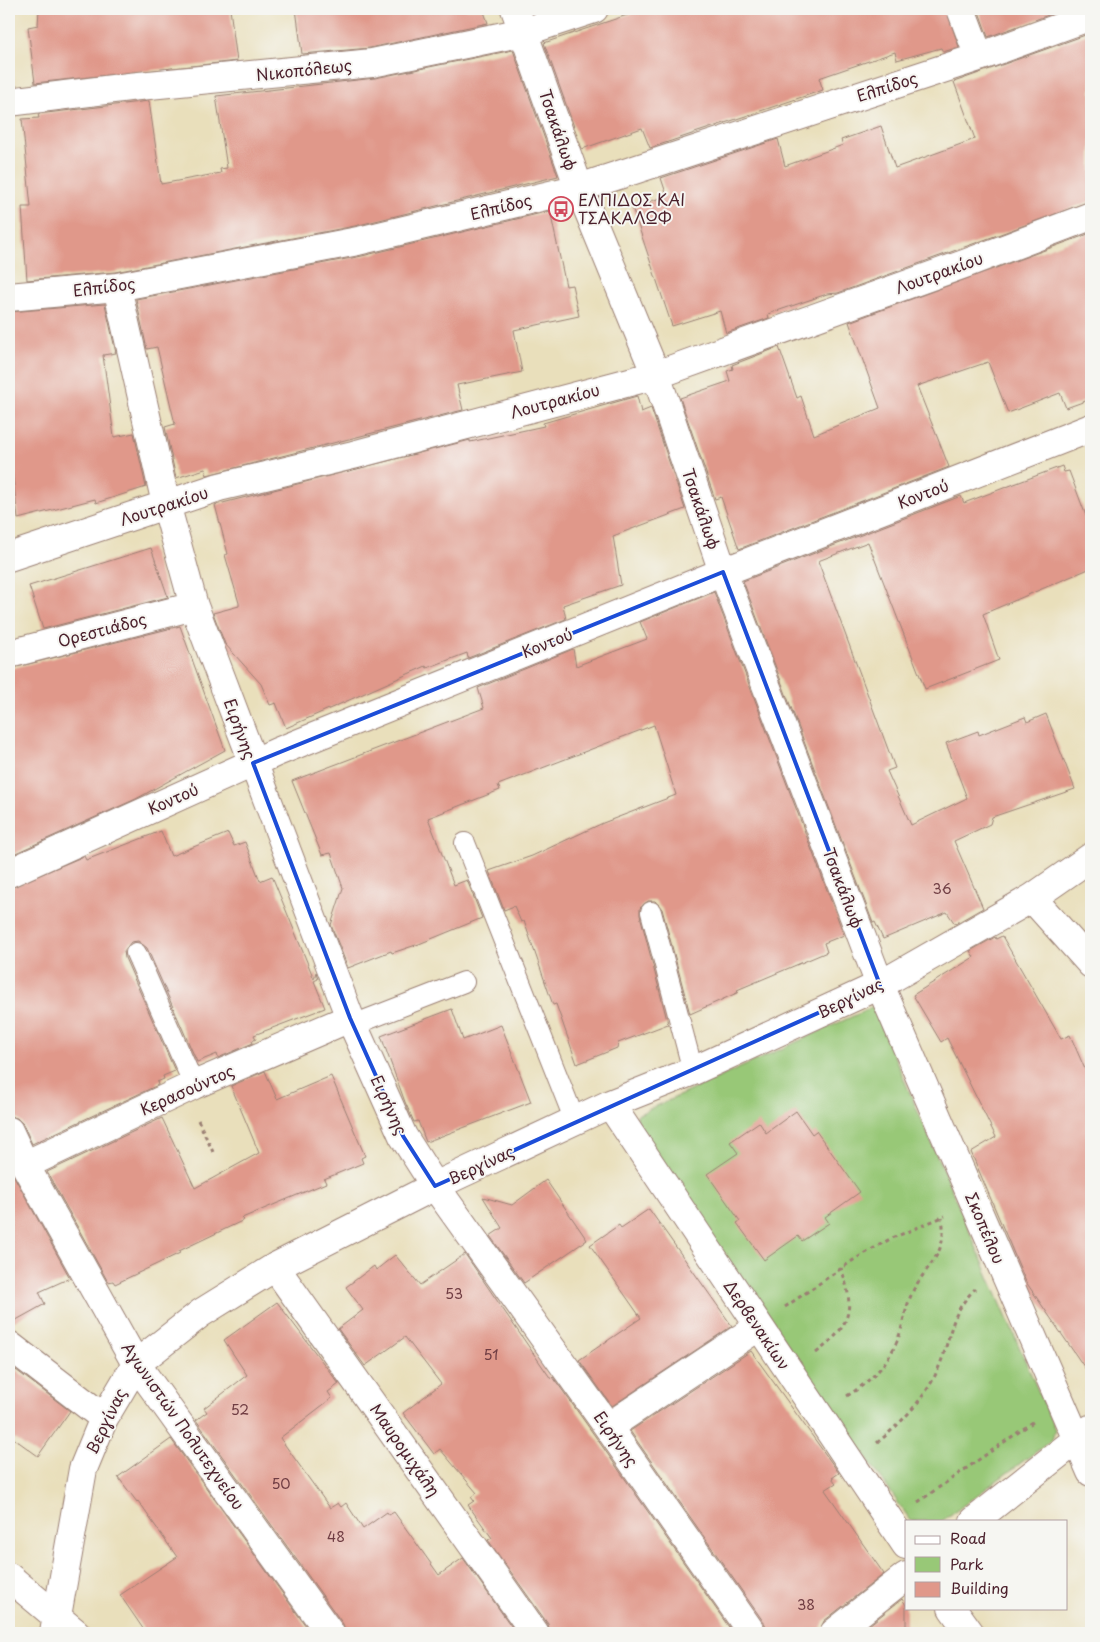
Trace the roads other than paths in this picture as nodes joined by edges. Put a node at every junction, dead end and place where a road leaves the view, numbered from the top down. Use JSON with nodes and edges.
{"nodes":[{"id":1,"x":594,"y":9,"type":"edge"},
{"id":2,"x":961,"y":9,"type":"edge"},
{"id":3,"x":1091,"y":16,"type":"edge"},
{"id":4,"x":519,"y":21,"type":"edge"},
{"id":5,"x":979,"y":57,"type":"junction"},
{"id":6,"x":9,"y":102,"type":"edge"},
{"id":7,"x":579,"y":188,"type":"junction"},
{"id":8,"x":1091,"y":216,"type":"edge"},
{"id":9,"x":117,"y":287,"type":"junction"},
{"id":10,"x":9,"y":297,"type":"edge"},
{"id":11,"x":656,"y":374,"type":"junction"},
{"id":12,"x":1091,"y":428,"type":"edge"},
{"id":13,"x":166,"y":504,"type":"junction"},
{"id":14,"x":9,"y":557,"type":"edge"},
{"id":15,"x":723,"y":572,"type":"junction"},
{"id":16,"x":194,"y":606,"type":"junction"},
{"id":17,"x":9,"y":654,"type":"edge"},
{"id":18,"x":253,"y":763,"type":"junction"},
{"id":19,"x":465,"y":843,"type":"dead end"},
{"id":20,"x":1091,"y":857,"type":"edge"},
{"id":21,"x":9,"y":873,"type":"edge"},
{"id":22,"x":1032,"y":898,"type":"junction"},
{"id":23,"x":651,"y":912,"type":"dead end"},
{"id":24,"x":136,"y":954,"type":"dead end"},
{"id":25,"x":1091,"y":964,"type":"edge"},
{"id":26,"x":464,"y":982,"type":"dead end"},
{"id":27,"x":880,"y":984,"type":"junction"},
{"id":28,"x":352,"y":1022,"type":"junction"},
{"id":29,"x":693,"y":1071,"type":"junction"},
{"id":30,"x":194,"y":1085,"type":"junction"},
{"id":31,"x":610,"y":1104,"type":"junction"},
{"id":32,"x":575,"y":1121,"type":"junction"},
{"id":33,"x":9,"y":1131,"type":"edge"},
{"id":34,"x":25,"y":1165,"type":"junction"},
{"id":35,"x":435,"y":1186,"type":"junction"},
{"id":36,"x":275,"y":1267,"type":"junction"},
{"id":37,"x":758,"y":1327,"type":"junction"},
{"id":38,"x":9,"y":1345,"type":"edge"},
{"id":39,"x":136,"y":1364,"type":"junction"},
{"id":40,"x":104,"y":1418,"type":"junction"},
{"id":41,"x":608,"y":1427,"type":"junction"},
{"id":42,"x":1084,"y":1433,"type":"edge"},
{"id":43,"x":1091,"y":1472,"type":"edge"},
{"id":44,"x":975,"y":1520,"type":"edge"},
{"id":45,"x":905,"y":1544,"type":"edge"},
{"id":46,"x":9,"y":1577,"type":"edge"},
{"id":47,"x":905,"y":1577,"type":"edge"},
{"id":48,"x":953,"y":1610,"type":"edge"},
{"id":49,"x":62,"y":1628,"type":"edge"},
{"id":50,"x":330,"y":1633,"type":"edge"},
{"id":51,"x":535,"y":1633,"type":"edge"},
{"id":52,"x":752,"y":1633,"type":"edge"},
{"id":53,"x":834,"y":1633,"type":"edge"},
{"id":54,"x":970,"y":1633,"type":"edge"}],
"edges":[{"from":1,"to":4,"type":"street","name":"Νικοπόλεως"},
{"from":2,"to":5,"type":"street"},
{"from":3,"to":5,"type":"street","name":"Ελπίδος"},
{"from":4,"to":6,"type":"street","name":"Νικοπόλεως"},
{"from":4,"to":7,"type":"street","name":"Τσακάλωφ"},
{"from":5,"to":7,"type":"street","name":"Ελπίδος"},
{"from":7,"to":9,"type":"street","name":"Ελπίδος"},
{"from":7,"to":11,"type":"street","name":"Τσακάλωφ"},
{"from":8,"to":11,"type":"street","name":"Λουτρακίου"},
{"from":9,"to":10,"type":"street","name":"Ελπίδος"},
{"from":9,"to":13,"type":"street","name":"Ειρήνης"},
{"from":11,"to":13,"type":"street","name":"Λουτρακίου"},
{"from":11,"to":15,"type":"street","name":"Τσακάλωφ"},
{"from":12,"to":15,"type":"street","name":"Κοντού"},
{"from":13,"to":14,"type":"street","name":"Λουτρακίου"},
{"from":13,"to":16,"type":"street","name":"Ειρήνης"},
{"from":15,"to":18,"type":"street","name":"Κοντού"},
{"from":15,"to":27,"type":"street","name":"Τσακάλωφ"},
{"from":16,"to":17,"type":"street","name":"Ορεστιάδος"},
{"from":16,"to":18,"type":"street","name":"Ειρήνης"},
{"from":18,"to":21,"type":"street","name":"Κοντού"},
{"from":18,"to":28,"type":"street","name":"Ειρήνης"},
{"from":19,"to":32,"type":"lane"},
{"from":20,"to":22,"type":"street","name":"Βεργίνας"},
{"from":22,"to":25,"type":"street"},
{"from":22,"to":27,"type":"street","name":"Βεργίνας"},
{"from":23,"to":29,"type":"lane"},
{"from":24,"to":30,"type":"lane"},
{"from":26,"to":28,"type":"lane"},
{"from":27,"to":29,"type":"street","name":"Βεργίνας"},
{"from":27,"to":42,"type":"street","name":"Σκοπέλου"},
{"from":28,"to":30,"type":"street","name":"Κερασούντος"},
{"from":28,"to":35,"type":"street","name":"Ειρήνης"},
{"from":29,"to":31,"type":"street","name":"Βεργίνας"},
{"from":30,"to":34,"type":"street","name":"Κερασούντος"},
{"from":31,"to":32,"type":"street","name":"Βεργίνας"},
{"from":31,"to":37,"type":"street","name":"Δερβενακίων"},
{"from":32,"to":35,"type":"street","name":"Βεργίνας"},
{"from":33,"to":34,"type":"street","name":"Αγωνιστών Πολυτεχνείου"},
{"from":34,"to":39,"type":"street","name":"Αγωνιστών Πολυτεχνείου"},
{"from":35,"to":36,"type":"street","name":"Βεργίνας"},
{"from":35,"to":41,"type":"street","name":"Ειρήνης"},
{"from":36,"to":39,"type":"street","name":"Βεργίνας"},
{"from":36,"to":51,"type":"street","name":"Μαυρομιχάλη"},
{"from":37,"to":41,"type":"street"},
{"from":37,"to":45,"type":"street","name":"Δερβενακίων"},
{"from":38,"to":40,"type":"street"},
{"from":39,"to":40,"type":"street","name":"Βεργίνας"},
{"from":39,"to":50,"type":"street","name":"Αγωνιστών Πολυτεχνείου"},
{"from":40,"to":49,"type":"street","name":"Βεργίνας"},
{"from":41,"to":52,"type":"street","name":"Ειρήνης"},
{"from":42,"to":43,"type":"street","name":"Σκοπέλου"},
{"from":42,"to":44,"type":"street"},
{"from":46,"to":49,"type":"street"},
{"from":47,"to":53,"type":"street"},
{"from":48,"to":54,"type":"street"}]}
